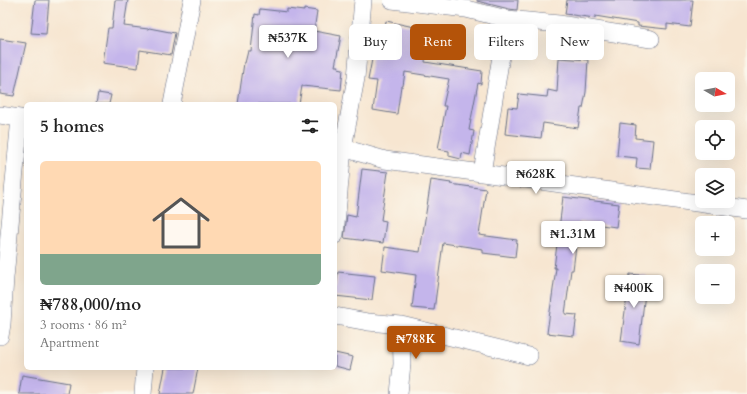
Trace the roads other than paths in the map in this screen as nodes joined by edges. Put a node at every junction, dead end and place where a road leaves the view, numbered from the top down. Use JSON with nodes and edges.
{"nodes":[{"id":1,"x":192,"y":0,"type":"edge"},
{"id":2,"x":363,"y":0,"type":"edge"},
{"id":3,"x":392,"y":0,"type":"edge"},
{"id":4,"x":507,"y":19,"type":"junction"},
{"id":5,"x":651,"y":39,"type":"dead end"},
{"id":6,"x":172,"y":102,"type":"edge"},
{"id":7,"x":0,"y":115,"type":"edge"},
{"id":8,"x":23,"y":118,"type":"edge"},
{"id":9,"x":339,"y":146,"type":"edge"},
{"id":10,"x":482,"y":173,"type":"junction"},
{"id":11,"x":337,"y":190,"type":"edge"},
{"id":12,"x":747,"y":210,"type":"edge"},
{"id":13,"x":3,"y":278,"type":"edge"},
{"id":14,"x":337,"y":316,"type":"edge"},
{"id":15,"x":401,"y":325,"type":"junction"},
{"id":16,"x":0,"y":336,"type":"edge"},
{"id":17,"x":529,"y":356,"type":"dead end"},
{"id":18,"x":145,"y":370,"type":"edge"},
{"id":19,"x":143,"y":394,"type":"edge"},
{"id":20,"x":398,"y":394,"type":"edge"}],
"edges":[{"from":1,"to":6,"type":"street"},
{"from":2,"to":9,"type":"street"},
{"from":3,"to":4,"type":"street"},
{"from":4,"to":5,"type":"street"},
{"from":4,"to":10,"type":"street"},
{"from":7,"to":8,"type":"street"},
{"from":8,"to":13,"type":"street"},
{"from":9,"to":10,"type":"street"},
{"from":9,"to":11,"type":"street"},
{"from":10,"to":12,"type":"street"},
{"from":13,"to":16,"type":"street"},
{"from":14,"to":15,"type":"street"},
{"from":15,"to":17,"type":"street"},
{"from":15,"to":20,"type":"street"},
{"from":18,"to":19,"type":"street"}]}
